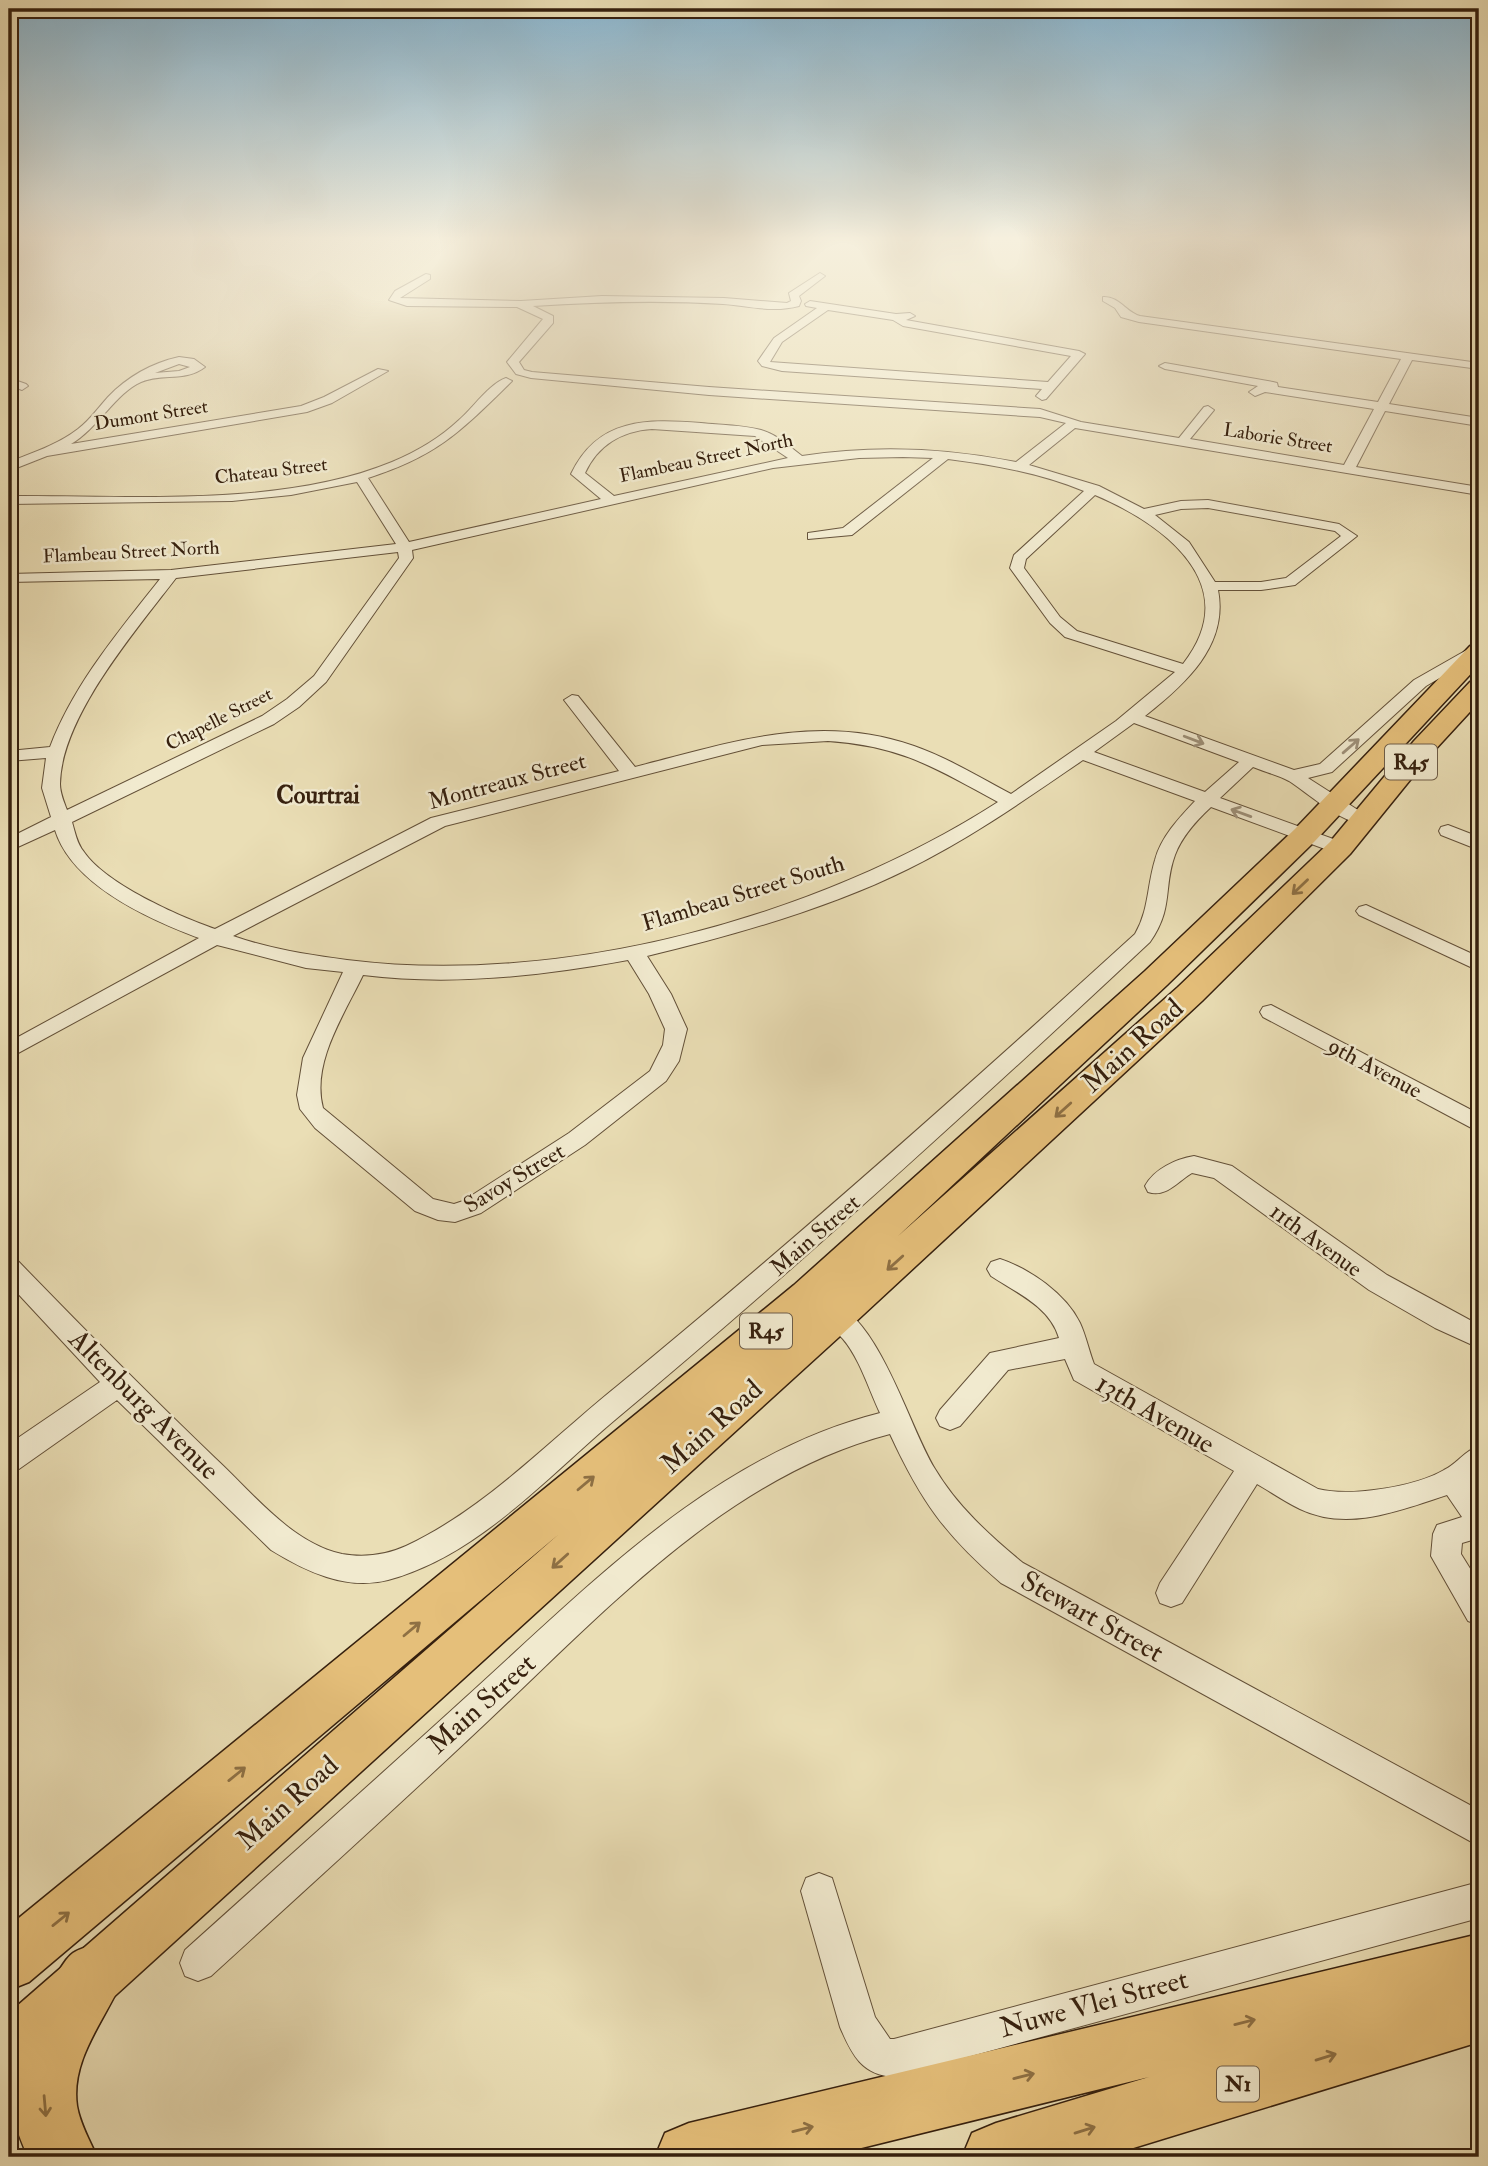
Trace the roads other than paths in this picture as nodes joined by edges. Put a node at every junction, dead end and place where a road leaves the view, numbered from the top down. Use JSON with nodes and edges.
{"nodes":[{"id":1,"x":534,"y":339,"type":"edge"},
{"id":2,"x":781,"y":339,"type":"edge"},
{"id":3,"x":1026,"y":339,"type":"edge"},
{"id":4,"x":1290,"y":339,"type":"edge"},
{"id":5,"x":1409,"y":355,"type":"junction"},
{"id":6,"x":1165,"y":366,"type":"dead end"},
{"id":7,"x":1479,"y":366,"type":"edge"},
{"id":8,"x":382,"y":371,"type":"dead end"},
{"id":9,"x":142,"y":379,"type":"dead end"},
{"id":10,"x":566,"y":380,"type":"joint"},
{"id":11,"x":9,"y":381,"type":"edge"},
{"id":12,"x":506,"y":381,"type":"dead end"},
{"id":13,"x":22,"y":386,"type":"dead end"},
{"id":14,"x":1051,"y":386,"type":"junction"},
{"id":15,"x":1255,"y":392,"type":"dead end"},
{"id":16,"x":1313,"y":396,"type":"junction"},
{"id":17,"x":1381,"y":407,"type":"junction"},
{"id":18,"x":1208,"y":410,"type":"dead end"},
{"id":19,"x":1032,"y":413,"type":"junction"},
{"id":20,"x":1046,"y":414,"type":"junction"},
{"id":21,"x":1479,"y":422,"type":"edge"},
{"id":22,"x":1074,"y":423,"type":"junction"},
{"id":23,"x":1191,"y":440,"type":"junction"},
{"id":24,"x":43,"y":453,"type":"junction"},
{"id":25,"x":944,"y":456,"type":"junction"},
{"id":26,"x":798,"y":459,"type":"junction"},
{"id":27,"x":9,"y":467,"type":"edge"},
{"id":28,"x":1018,"y":467,"type":"junction"},
{"id":29,"x":1349,"y":467,"type":"junction"},
{"id":30,"x":360,"y":476,"type":"junction"},
{"id":31,"x":1479,"y":488,"type":"edge"},
{"id":32,"x":1094,"y":489,"type":"junction"},
{"id":33,"x":9,"y":500,"type":"edge"},
{"id":34,"x":612,"y":500,"type":"junction"},
{"id":35,"x":1143,"y":513,"type":"junction"},
{"id":36,"x":813,"y":536,"type":"dead end"},
{"id":37,"x":405,"y":547,"type":"junction"},
{"id":38,"x":171,"y":574,"type":"junction"},
{"id":39,"x":9,"y":578,"type":"edge"},
{"id":40,"x":1212,"y":586,"type":"junction"},
{"id":41,"x":1479,"y":649,"type":"edge"},
{"id":42,"x":1187,"y":670,"type":"junction"},
{"id":43,"x":1479,"y":687,"type":"edge"},
{"id":44,"x":572,"y":699,"type":"dead end"},
{"id":45,"x":1130,"y":716,"type":"junction"},
{"id":46,"x":57,"y":752,"type":"junction"},
{"id":47,"x":1081,"y":753,"type":"junction"},
{"id":48,"x":9,"y":756,"type":"edge"},
{"id":49,"x":1251,"y":761,"type":"junction"},
{"id":50,"x":631,"y":774,"type":"junction"},
{"id":51,"x":1293,"y":776,"type":"junction"},
{"id":52,"x":1209,"y":801,"type":"junction"},
{"id":53,"x":1013,"y":802,"type":"junction"},
{"id":54,"x":62,"y":821,"type":"junction"},
{"id":55,"x":1335,"y":827,"type":"junction"},
{"id":56,"x":1448,"y":831,"type":"dead end"},
{"id":57,"x":9,"y":845,"type":"edge"},
{"id":58,"x":1479,"y":845,"type":"edge"},
{"id":59,"x":1366,"y":911,"type":"dead end"},
{"id":60,"x":214,"y":938,"type":"junction"},
{"id":61,"x":634,"y":953,"type":"junction"},
{"id":62,"x":1479,"y":965,"type":"edge"},
{"id":63,"x":356,"y":968,"type":"junction"},
{"id":64,"x":1271,"y":1012,"type":"dead end"},
{"id":65,"x":9,"y":1051,"type":"edge"},
{"id":66,"x":1479,"y":1124,"type":"edge"},
{"id":67,"x":1157,"y":1186,"type":"dead end"},
{"id":68,"x":9,"y":1268,"type":"edge"},
{"id":69,"x":1000,"y":1269,"type":"dead end"},
{"id":70,"x":822,"y":1306,"type":"junction"},
{"id":71,"x":1479,"y":1336,"type":"edge"},
{"id":72,"x":1073,"y":1346,"type":"junction"},
{"id":73,"x":119,"y":1384,"type":"junction"},
{"id":74,"x":950,"y":1418,"type":"dead end"},
{"id":75,"x":898,"y":1420,"type":"junction"},
{"id":76,"x":1479,"y":1458,"type":"edge"},
{"id":77,"x":9,"y":1460,"type":"edge"},
{"id":78,"x":1251,"y":1469,"type":"junction"},
{"id":79,"x":1454,"y":1480,"type":"junction"},
{"id":80,"x":1479,"y":1518,"type":"edge"},
{"id":81,"x":1479,"y":1525,"type":"edge"},
{"id":82,"x":282,"y":1540,"type":"joint"},
{"id":83,"x":1171,"y":1594,"type":"dead end"},
{"id":84,"x":1479,"y":1611,"type":"edge"},
{"id":85,"x":1479,"y":1829,"type":"edge"},
{"id":86,"x":819,"y":1891,"type":"dead end"},
{"id":87,"x":1479,"y":1900,"type":"edge"},
{"id":88,"x":9,"y":1962,"type":"edge"},
{"id":89,"x":198,"y":1963,"type":"dead end"},
{"id":90,"x":1479,"y":1965,"type":"edge"},
{"id":91,"x":93,"y":1976,"type":"junction"},
{"id":92,"x":1479,"y":2010,"type":"edge"},
{"id":93,"x":9,"y":2052,"type":"edge"},
{"id":94,"x":63,"y":2157,"type":"edge"},
{"id":95,"x":689,"y":2157,"type":"edge"},
{"id":96,"x":996,"y":2157,"type":"edge"}],
"edges":[{"from":1,"to":10,"type":"street"},
{"from":2,"to":14,"type":"street"},
{"from":3,"to":14,"type":"street"},
{"from":4,"to":5,"type":"street"},
{"from":5,"to":7,"type":"street"},
{"from":5,"to":17,"type":"street"},
{"from":6,"to":16,"type":"street"},
{"from":8,"to":24,"type":"street","name":"Dumont Street"},
{"from":9,"to":24,"type":"street"},
{"from":10,"to":19,"type":"street","name":"Laborie Street"},
{"from":11,"to":13,"type":"street"},
{"from":12,"to":30,"type":"street","name":"Chateau Street"},
{"from":14,"to":19,"type":"street"},
{"from":14,"to":20,"type":"street"},
{"from":15,"to":16,"type":"street"},
{"from":16,"to":17,"type":"street"},
{"from":17,"to":21,"type":"street"},
{"from":17,"to":29,"type":"street"},
{"from":18,"to":23,"type":"street"},
{"from":19,"to":20,"type":"street","name":"Laborie Street"},
{"from":20,"to":22,"type":"street","name":"Laborie Street"},
{"from":22,"to":23,"type":"street","name":"Laborie Street"},
{"from":22,"to":28,"type":"street"},
{"from":23,"to":29,"type":"street","name":"Laborie Street"},
{"from":24,"to":27,"type":"street"},
{"from":25,"to":26,"type":"street","name":"Flambeau Street North"},
{"from":25,"to":28,"type":"street","name":"Flambeau Street North"},
{"from":25,"to":36,"type":"street"},
{"from":26,"to":34,"type":"street","name":"Flambeau Street North"},
{"from":26,"to":34,"type":"street"},
{"from":28,"to":32,"type":"street","name":"Flambeau Street North"},
{"from":29,"to":31,"type":"street","name":"Laborie Street"},
{"from":30,"to":33,"type":"street","name":"Chateau Street"},
{"from":30,"to":37,"type":"street"},
{"from":32,"to":35,"type":"street","name":"Flambeau Street North"},
{"from":32,"to":42,"type":"street"},
{"from":34,"to":37,"type":"street","name":"Flambeau Street North"},
{"from":35,"to":40,"type":"street","name":"Flambeau Street North"},
{"from":35,"to":40,"type":"street"},
{"from":37,"to":38,"type":"street","name":"Flambeau Street North"},
{"from":37,"to":54,"type":"street","name":"Chapelle Street"},
{"from":38,"to":39,"type":"street","name":"Flambeau Street North"},
{"from":38,"to":46,"type":"street","name":"Flambeau Street South"},
{"from":40,"to":42,"type":"street"},
{"from":51,"to":41,"type":"street","name":"Main Road","one_way":true},
{"from":41,"to":55,"type":"main road","name":"Main Road","number":"R45"},
{"from":42,"to":45,"type":"street"},
{"from":43,"to":55,"type":"main road","name":"Main Road","number":"R45"},
{"from":44,"to":50,"type":"street"},
{"from":45,"to":47,"type":"street"},
{"from":45,"to":49,"type":"street","one_way":true},
{"from":46,"to":48,"type":"street"},
{"from":46,"to":54,"type":"street","name":"Flambeau Street South"},
{"from":47,"to":52,"type":"street"},
{"from":47,"to":53,"type":"street","name":"Flambeau Street South"},
{"from":49,"to":51,"type":"street"},
{"from":49,"to":52,"type":"street","name":"Main Street"},
{"from":50,"to":53,"type":"street","name":"Montreaux Street"},
{"from":50,"to":60,"type":"street","name":"Montreaux Street"},
{"from":51,"to":55,"type":"street"},
{"from":55,"to":52,"type":"street","one_way":true},
{"from":52,"to":82,"type":"street","name":"Main Street"},
{"from":53,"to":61,"type":"street","name":"Flambeau Street South"},
{"from":54,"to":57,"type":"street"},
{"from":54,"to":60,"type":"street","name":"Flambeau Street South"},
{"from":55,"to":70,"type":"main road","name":"Main Road","number":"R45"},
{"from":56,"to":58,"type":"street"},
{"from":59,"to":62,"type":"street"},
{"from":60,"to":63,"type":"street","name":"Flambeau Street South"},
{"from":60,"to":65,"type":"street","name":"Montreaux Street"},
{"from":61,"to":63,"type":"street","name":"Flambeau Street South"},
{"from":61,"to":63,"type":"street","name":"Savoy Street"},
{"from":64,"to":66,"type":"street","name":"9th Avenue"},
{"from":67,"to":71,"type":"street","name":"11th Avenue"},
{"from":68,"to":73,"type":"street","name":"Altenburg Avenue"},
{"from":69,"to":72,"type":"street","name":"13th Avenue"},
{"from":70,"to":75,"type":"street","name":"Stewart Street"},
{"from":88,"to":70,"type":"main road","name":"Main Road","number":"R45","one_way":true},
{"from":70,"to":91,"type":"main road","name":"Main Road","number":"R45","one_way":true},
{"from":72,"to":74,"type":"street"},
{"from":72,"to":78,"type":"street","name":"13th Avenue"},
{"from":73,"to":77,"type":"street"},
{"from":73,"to":82,"type":"street","name":"Altenburg Avenue"},
{"from":75,"to":85,"type":"street","name":"Stewart Street"},
{"from":75,"to":89,"type":"street","name":"Main Street"},
{"from":76,"to":79,"type":"street"},
{"from":78,"to":79,"type":"street","name":"13th Avenue"},
{"from":78,"to":83,"type":"street"},
{"from":79,"to":80,"type":"street"},
{"from":81,"to":84,"type":"street"},
{"from":86,"to":87,"type":"street","name":"Nuwe Vlei Street"},
{"from":95,"to":90,"type":"highway","one_way":true},
{"from":91,"to":93,"type":"main road","name":"Main Road","number":"R45"},
{"from":91,"to":94,"type":"highway","one_way":true},
{"from":96,"to":92,"type":"highway","number":"N1","one_way":true}]}
